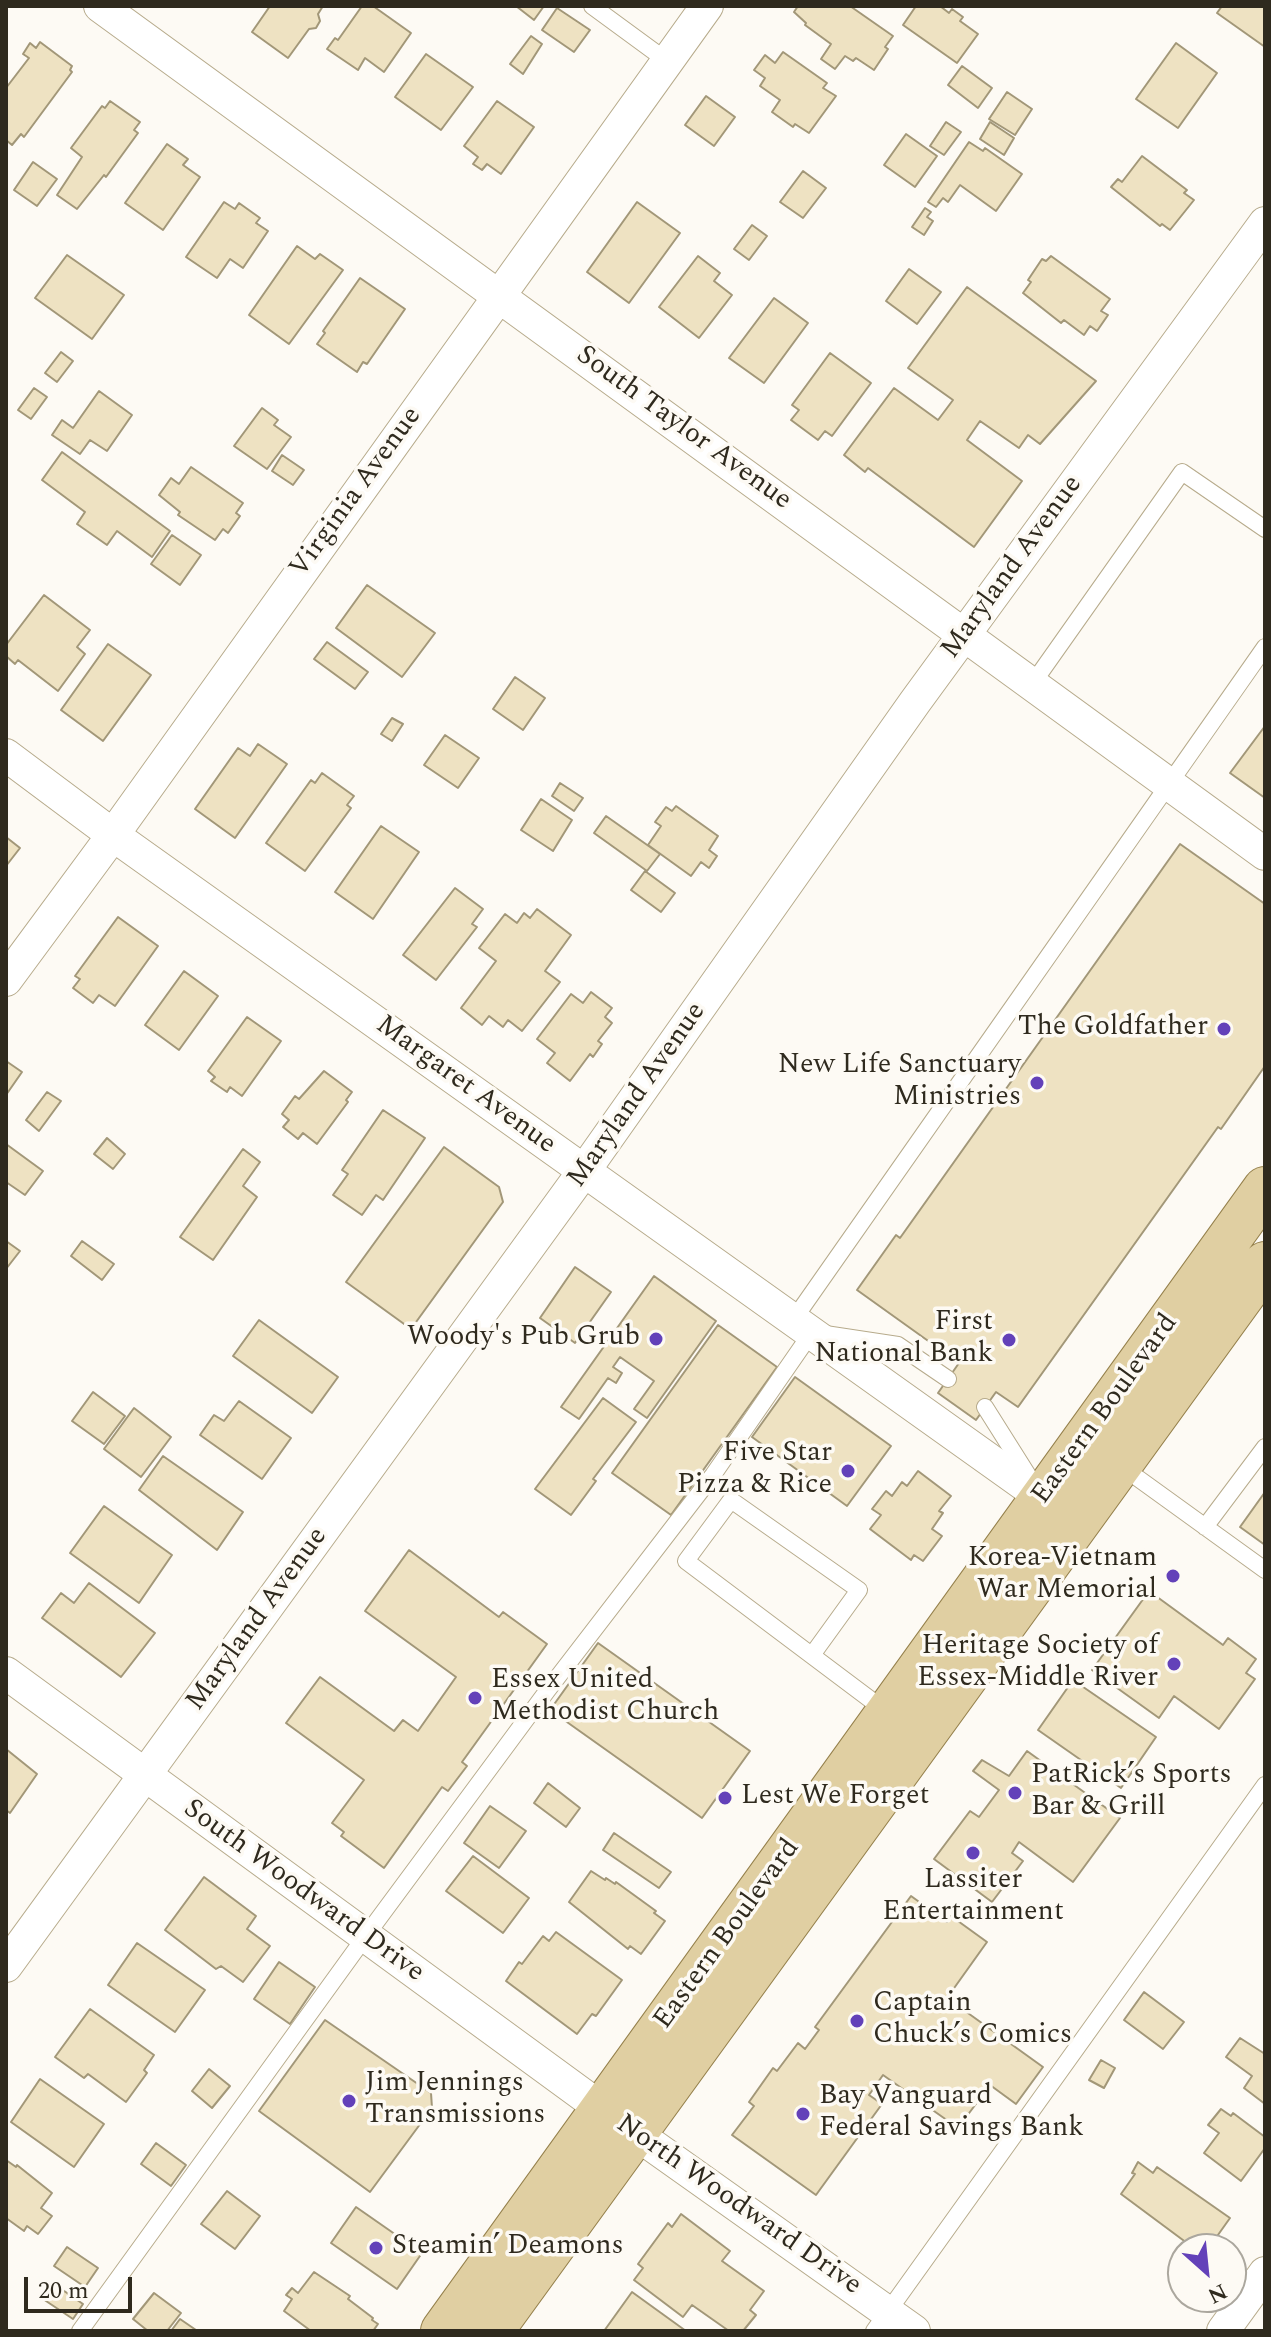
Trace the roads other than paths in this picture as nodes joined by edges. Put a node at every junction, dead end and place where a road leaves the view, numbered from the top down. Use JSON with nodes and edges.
{"nodes":[{"id":1,"x":100,"y":6,"type":"edge"},
{"id":2,"x":592,"y":6,"type":"edge"},
{"id":3,"x":707,"y":6,"type":"edge"},
{"id":4,"x":667,"y":61,"type":"junction"},
{"id":5,"x":1265,"y":223,"type":"edge"},
{"id":6,"x":499,"y":295,"type":"junction"},
{"id":7,"x":1265,"y":529,"type":"edge"},
{"id":8,"x":965,"y":633,"type":"junction"},
{"id":9,"x":1265,"y":647,"type":"edge"},
{"id":10,"x":1033,"y":683,"type":"junction"},
{"id":11,"x":6,"y":755,"type":"edge"},
{"id":12,"x":1169,"y":784,"type":"junction"},
{"id":13,"x":113,"y":835,"type":"junction"},
{"id":14,"x":1265,"y":854,"type":"edge"},
{"id":15,"x":6,"y":980,"type":"edge"},
{"id":16,"x":584,"y":1171,"type":"junction"},
{"id":17,"x":1265,"y":1189,"type":"edge"},
{"id":18,"x":1265,"y":1264,"type":"edge"},
{"id":19,"x":803,"y":1326,"type":"junction"},
{"id":20,"x":948,"y":1379,"type":"dead end"},
{"id":21,"x":985,"y":1407,"type":"dead end"},
{"id":22,"x":1265,"y":1447,"type":"edge"},
{"id":23,"x":1119,"y":1465,"type":"junction"},
{"id":24,"x":1043,"y":1498,"type":"junction"},
{"id":25,"x":1205,"y":1527,"type":"junction"},
{"id":26,"x":1265,"y":1570,"type":"edge"},
{"id":27,"x":812,"y":1655,"type":"junction"},
{"id":28,"x":6,"y":1673,"type":"edge"},
{"id":29,"x":888,"y":1713,"type":"junction"},
{"id":30,"x":144,"y":1777,"type":"junction"},
{"id":31,"x":1265,"y":1785,"type":"edge"},
{"id":32,"x":365,"y":1937,"type":"junction"},
{"id":33,"x":6,"y":1966,"type":"edge"},
{"id":34,"x":618,"y":2121,"type":"junction"},
{"id":35,"x":1265,"y":2273,"type":"edge"},
{"id":36,"x":881,"y":2322,"type":"edge"},
{"id":37,"x":80,"y":2331,"type":"edge"},
{"id":38,"x":443,"y":2331,"type":"edge"},
{"id":39,"x":491,"y":2331,"type":"edge"},
{"id":40,"x":914,"y":2331,"type":"edge"},
{"id":41,"x":1223,"y":2331,"type":"edge"}],
"edges":[{"from":1,"to":6,"type":"street","name":"South Taylor Avenue"},
{"from":2,"to":4,"type":"lane"},
{"from":3,"to":4,"type":"street","name":"Virginia Avenue"},
{"from":4,"to":6,"type":"street","name":"Virginia Avenue"},
{"from":5,"to":8,"type":"street","name":"Maryland Avenue"},
{"from":6,"to":8,"type":"street","name":"South Taylor Avenue"},
{"from":6,"to":13,"type":"street","name":"Virginia Avenue"},
{"from":7,"to":10,"type":"lane"},
{"from":8,"to":10,"type":"street","name":"South Taylor Avenue"},
{"from":8,"to":16,"type":"street","name":"Maryland Avenue"},
{"from":9,"to":12,"type":"lane"},
{"from":10,"to":12,"type":"street","name":"South Taylor Avenue"},
{"from":11,"to":13,"type":"street","name":"Margaret Avenue"},
{"from":12,"to":14,"type":"street","name":"South Taylor Avenue"},
{"from":12,"to":19,"type":"lane"},
{"from":13,"to":15,"type":"street","name":"Virginia Avenue"},
{"from":13,"to":16,"type":"street","name":"Margaret Avenue"},
{"from":16,"to":19,"type":"street","name":"Margaret Avenue"},
{"from":16,"to":30,"type":"street","name":"Maryland Avenue"},
{"from":17,"to":24,"type":"main road","name":"Eastern Boulevard"},
{"from":18,"to":23,"type":"main road","name":"Eastern Boulevard"},
{"from":19,"to":20,"type":"lane"},
{"from":19,"to":24,"type":"street","name":"Margaret Avenue"},
{"from":19,"to":32,"type":"lane"},
{"from":21,"to":24,"type":"lane"},
{"from":22,"to":25,"type":"lane"},
{"from":23,"to":25,"type":"lane"},
{"from":23,"to":34,"type":"main road","name":"Eastern Boulevard"},
{"from":24,"to":29,"type":"main road","name":"Eastern Boulevard"},
{"from":25,"to":26,"type":"lane"},
{"from":27,"to":27,"type":"lane"},
{"from":27,"to":29,"type":"lane"},
{"from":28,"to":30,"type":"street","name":"South Woodward Drive"},
{"from":29,"to":34,"type":"main road","name":"Eastern Boulevard"},
{"from":30,"to":32,"type":"street","name":"South Woodward Drive"},
{"from":30,"to":33,"type":"street","name":"Maryland Avenue"},
{"from":31,"to":36,"type":"lane"},
{"from":32,"to":34,"type":"street","name":"South Woodward Drive"},
{"from":32,"to":37,"type":"lane"},
{"from":34,"to":36,"type":"street","name":"North Woodward Drive"},
{"from":34,"to":38,"type":"main road","name":"Eastern Boulevard"},
{"from":34,"to":39,"type":"main road","name":"Eastern Boulevard"},
{"from":35,"to":41,"type":"street"},
{"from":36,"to":40,"type":"street","name":"North Woodward Drive"}]}
